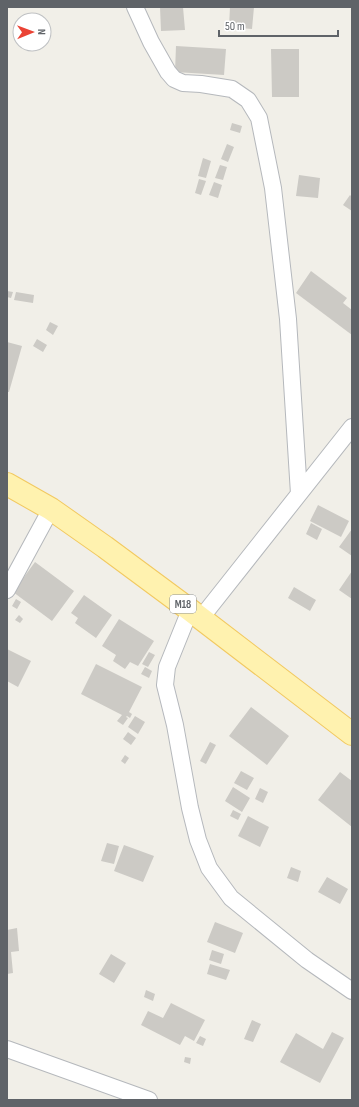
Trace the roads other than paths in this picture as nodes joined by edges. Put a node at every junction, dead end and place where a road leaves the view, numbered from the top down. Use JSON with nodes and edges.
{"nodes":[{"id":1,"x":135,"y":7,"type":"edge"},
{"id":2,"x":352,"y":427,"type":"edge"},
{"id":3,"x":7,"y":484,"type":"edge"},
{"id":4,"x":299,"y":494,"type":"junction"},
{"id":5,"x":51,"y":509,"type":"junction"},
{"id":6,"x":7,"y":590,"type":"edge"},
{"id":7,"x":196,"y":614,"type":"junction"},
{"id":8,"x":352,"y":734,"type":"edge"},
{"id":9,"x":352,"y":991,"type":"edge"},
{"id":10,"x":7,"y":1049,"type":"edge"},
{"id":11,"x":149,"y":1100,"type":"edge"}],
"edges":[{"from":1,"to":4,"type":"street"},
{"from":2,"to":4,"type":"street"},
{"from":3,"to":5,"type":"main road","number":"M18"},
{"from":4,"to":7,"type":"street"},
{"from":5,"to":6,"type":"street"},
{"from":5,"to":7,"type":"main road","number":"M18"},
{"from":7,"to":8,"type":"main road","number":"M18"},
{"from":7,"to":9,"type":"street"},
{"from":10,"to":11,"type":"street"}]}
